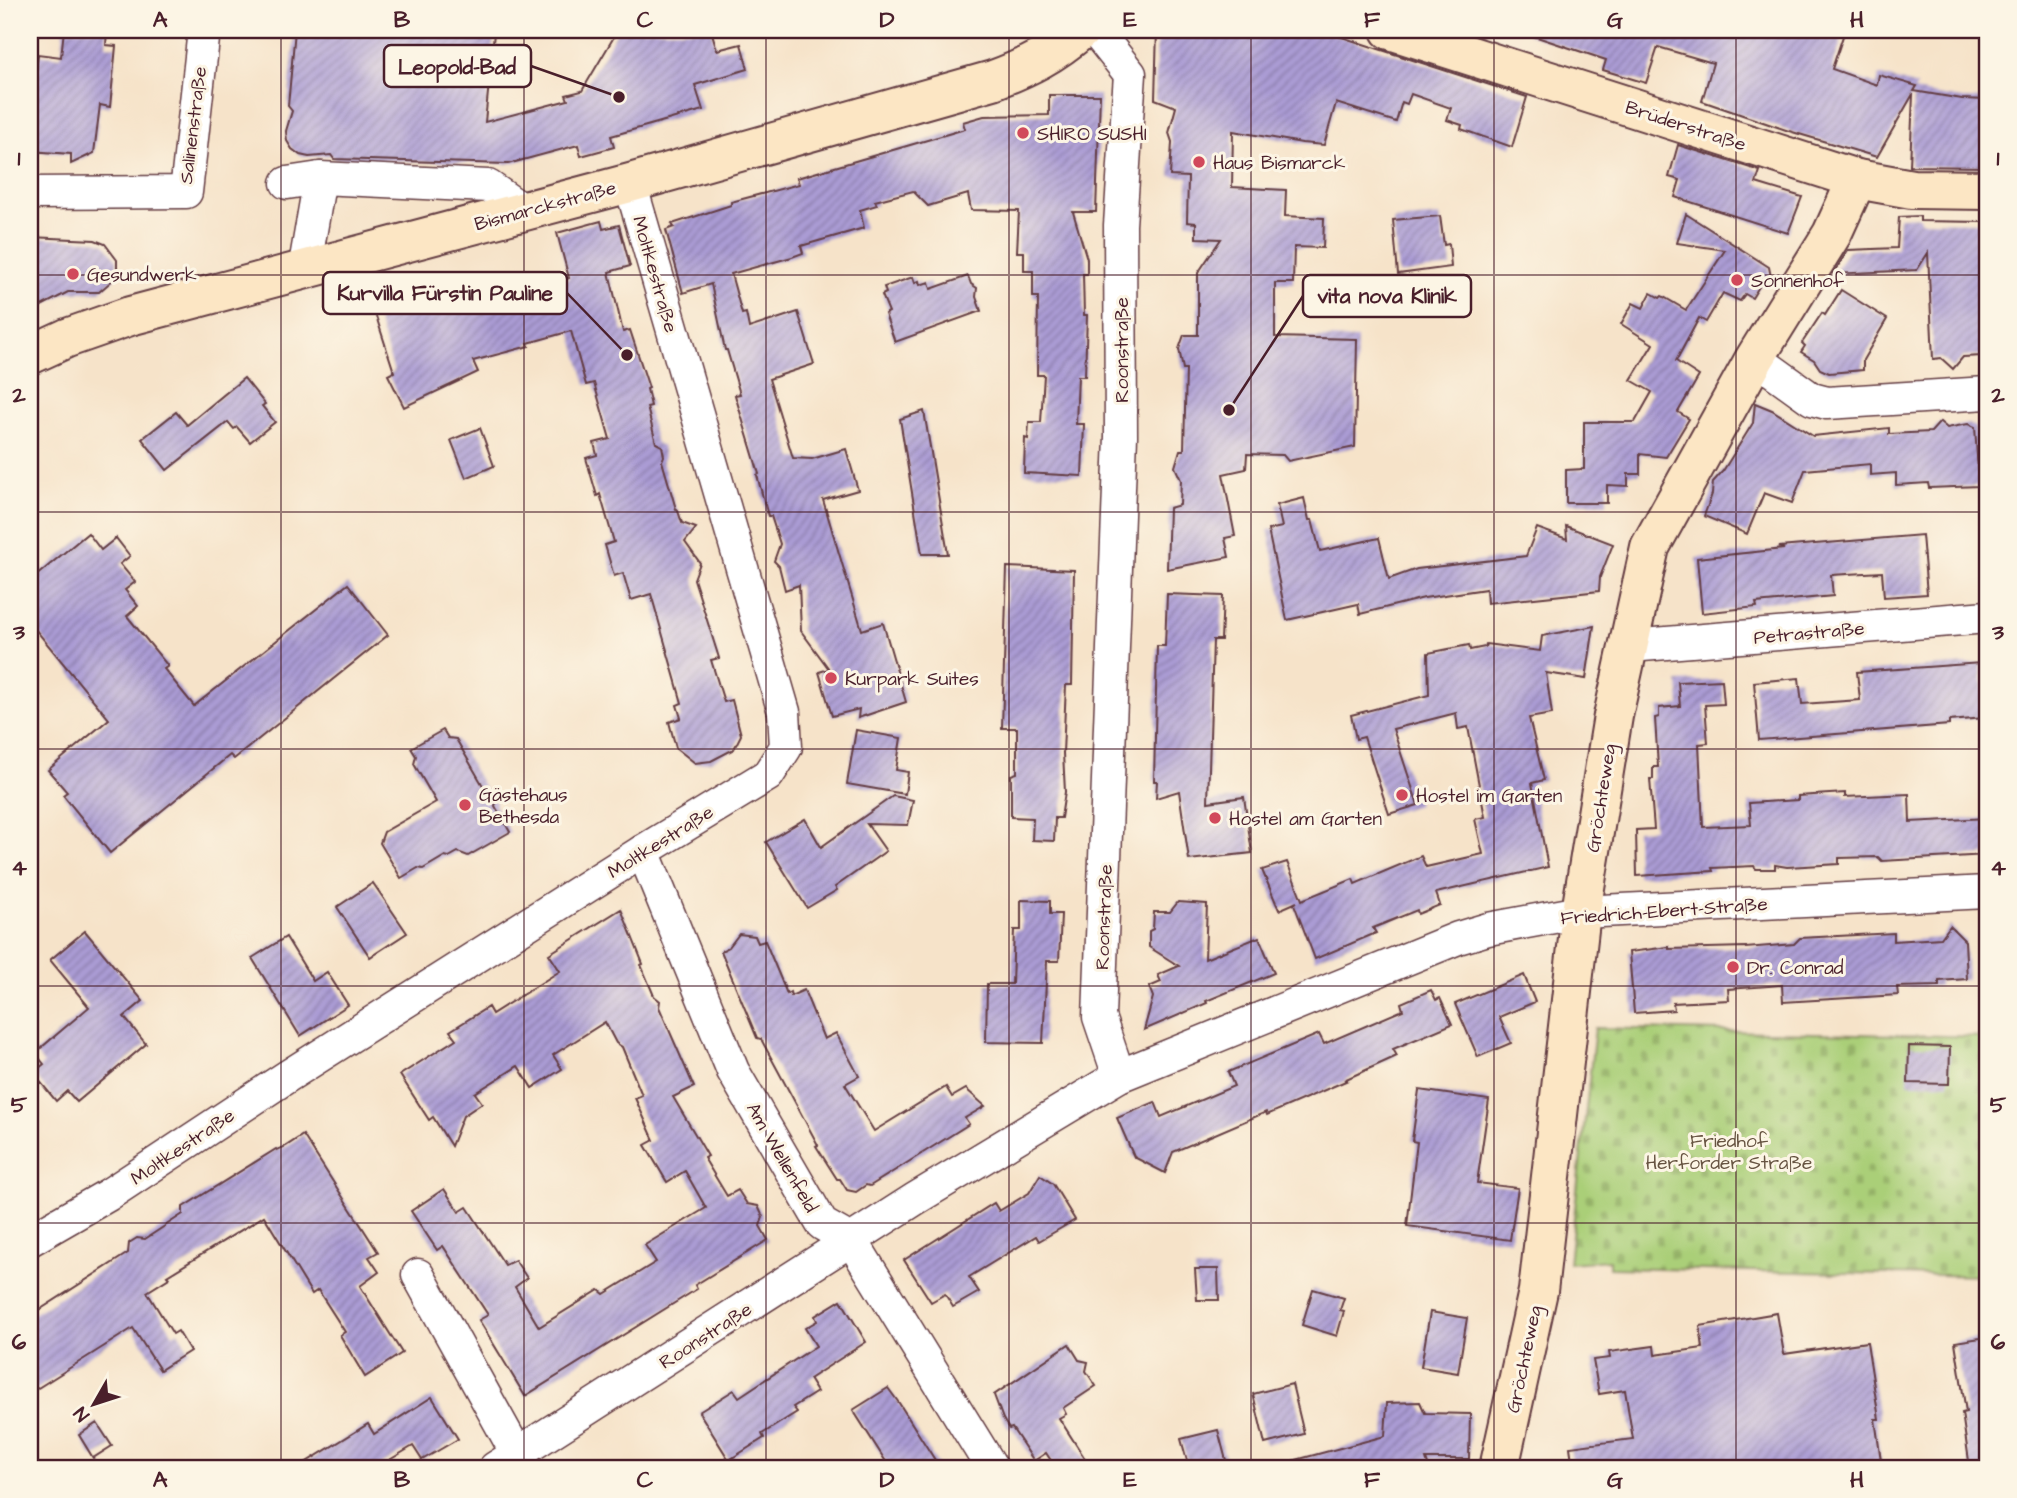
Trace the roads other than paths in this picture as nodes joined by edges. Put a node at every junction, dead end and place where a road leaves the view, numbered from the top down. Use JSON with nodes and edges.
{"nodes":[{"id":1,"x":204,"y":30,"type":"edge"},
{"id":2,"x":1095,"y":30,"type":"edge"},
{"id":3,"x":1390,"y":30,"type":"edge"},
{"id":4,"x":1070,"y":40,"type":"edge"},
{"id":5,"x":320,"y":178,"type":"junction"},
{"id":6,"x":1857,"y":179,"type":"junction"},
{"id":7,"x":287,"y":183,"type":"dead end"},
{"id":8,"x":630,"y":183,"type":"junction"},
{"id":9,"x":1987,"y":190,"type":"edge"},
{"id":10,"x":30,"y":193,"type":"edge"},
{"id":11,"x":524,"y":211,"type":"junction"},
{"id":12,"x":304,"y":271,"type":"junction"},
{"id":13,"x":30,"y":355,"type":"edge"},
{"id":14,"x":1755,"y":358,"type":"junction"},
{"id":15,"x":1987,"y":393,"type":"edge"},
{"id":16,"x":1987,"y":617,"type":"edge"},
{"id":17,"x":1630,"y":646,"type":"junction"},
{"id":18,"x":643,"y":851,"type":"junction"},
{"id":19,"x":1987,"y":892,"type":"edge"},
{"id":20,"x":1581,"y":912,"type":"junction"},
{"id":21,"x":1119,"y":1076,"type":"junction"},
{"id":22,"x":30,"y":1240,"type":"edge"},
{"id":23,"x":852,"y":1241,"type":"junction"},
{"id":24,"x":418,"y":1275,"type":"dead end"},
{"id":25,"x":512,"y":1464,"type":"edge"},
{"id":26,"x":992,"y":1468,"type":"edge"},
{"id":27,"x":1499,"y":1468,"type":"edge"}],
"edges":[{"from":1,"to":10,"type":"street","name":"Salinenstraße"},
{"from":2,"to":21,"type":"street","name":"Roonstraße"},
{"from":3,"to":6,"type":"main road","name":"Brüderstraße"},
{"from":4,"to":8,"type":"main road","name":"Bismarckstraße"},
{"from":5,"to":7,"type":"street"},
{"from":5,"to":11,"type":"street"},
{"from":5,"to":12,"type":"street"},
{"from":6,"to":9,"type":"main road","name":"Brüderstraße"},
{"from":6,"to":14,"type":"main road","name":"Gröchteweg"},
{"from":8,"to":11,"type":"main road","name":"Bismarckstraße"},
{"from":8,"to":18,"type":"street","name":"Moltkestraße"},
{"from":11,"to":12,"type":"main road","name":"Bismarckstraße"},
{"from":12,"to":13,"type":"main road","name":"Bismarckstraße"},
{"from":14,"to":15,"type":"street"},
{"from":14,"to":17,"type":"main road","name":"Gröchteweg"},
{"from":16,"to":17,"type":"street","name":"Petrastraße"},
{"from":17,"to":20,"type":"main road","name":"Gröchteweg"},
{"from":18,"to":22,"type":"street","name":"Moltkestraße"},
{"from":18,"to":23,"type":"street","name":"Am Wellenfeld"},
{"from":19,"to":20,"type":"street","name":"Friedrich-Ebert-Straße"},
{"from":20,"to":21,"type":"street","name":"Friedrich-Ebert-Straße"},
{"from":20,"to":27,"type":"main road","name":"Gröchteweg"},
{"from":21,"to":23,"type":"street","name":"Roonstraße"},
{"from":23,"to":25,"type":"street","name":"Roonstraße"},
{"from":23,"to":26,"type":"street","name":"Am Wellenfeld"},
{"from":24,"to":25,"type":"street"}]}
